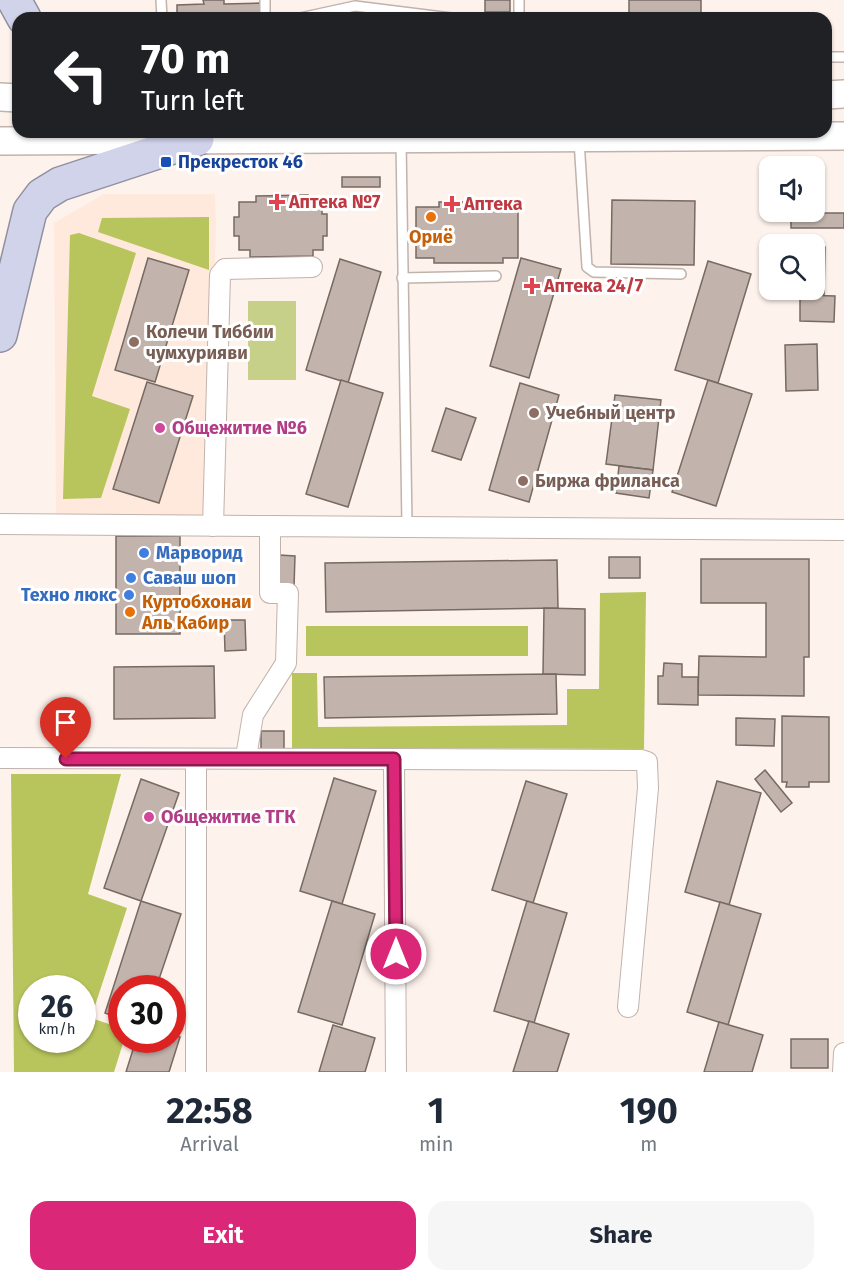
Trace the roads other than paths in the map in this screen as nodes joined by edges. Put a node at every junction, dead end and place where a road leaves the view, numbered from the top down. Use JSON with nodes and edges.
{"nodes":[{"id":1,"x":328,"y":12,"type":"edge"},
{"id":2,"x":403,"y":12,"type":"edge"},
{"id":3,"x":401,"y":138,"type":"joint"},
{"id":4,"x":579,"y":138,"type":"edge"},
{"id":5,"x":196,"y":139,"type":"junction"},
{"id":6,"x":0,"y":141,"type":"edge"},
{"id":7,"x":312,"y":267,"type":"dead end"},
{"id":8,"x":681,"y":274,"type":"dead end"},
{"id":9,"x":496,"y":276,"type":"dead end"},
{"id":10,"x":402,"y":278,"type":"junction"},
{"id":11,"x":0,"y":335,"type":"edge"},
{"id":12,"x":0,"y":524,"type":"edge"},
{"id":13,"x":213,"y":526,"type":"junction"},
{"id":14,"x":270,"y":526,"type":"junction"},
{"id":15,"x":406,"y":526,"type":"junction"},
{"id":16,"x":844,"y":530,"type":"edge"},
{"id":17,"x":246,"y":757,"type":"junction"},
{"id":18,"x":0,"y":758,"type":"edge"},
{"id":19,"x":394,"y":759,"type":"junction"},
{"id":20,"x":198,"y":760,"type":"junction"},
{"id":21,"x":628,"y":1007,"type":"dead end"},
{"id":22,"x":844,"y":1053,"type":"edge"},
{"id":23,"x":196,"y":1072,"type":"edge"},
{"id":24,"x":396,"y":1072,"type":"edge"},
{"id":25,"x":843,"y":1072,"type":"edge"}],
"edges":[{"from":1,"to":2,"type":"lane"},
{"from":3,"to":5,"type":"main road"},
{"from":3,"to":10,"type":"lane"},
{"from":4,"to":8,"type":"lane"},
{"from":5,"to":6,"type":"main road"},
{"from":5,"to":11,"type":"highway"},
{"from":7,"to":13,"type":"street"},
{"from":9,"to":10,"type":"lane"},
{"from":10,"to":15,"type":"lane"},
{"from":12,"to":13,"type":"street"},
{"from":13,"to":14,"type":"street"},
{"from":14,"to":15,"type":"street"},
{"from":14,"to":17,"type":"street"},
{"from":15,"to":16,"type":"street"},
{"from":17,"to":19,"type":"street"},
{"from":17,"to":20,"type":"street"},
{"from":18,"to":20,"type":"street"},
{"from":19,"to":21,"type":"street"},
{"from":19,"to":24,"type":"street"},
{"from":20,"to":23,"type":"street"},
{"from":22,"to":25,"type":"street"}]}
